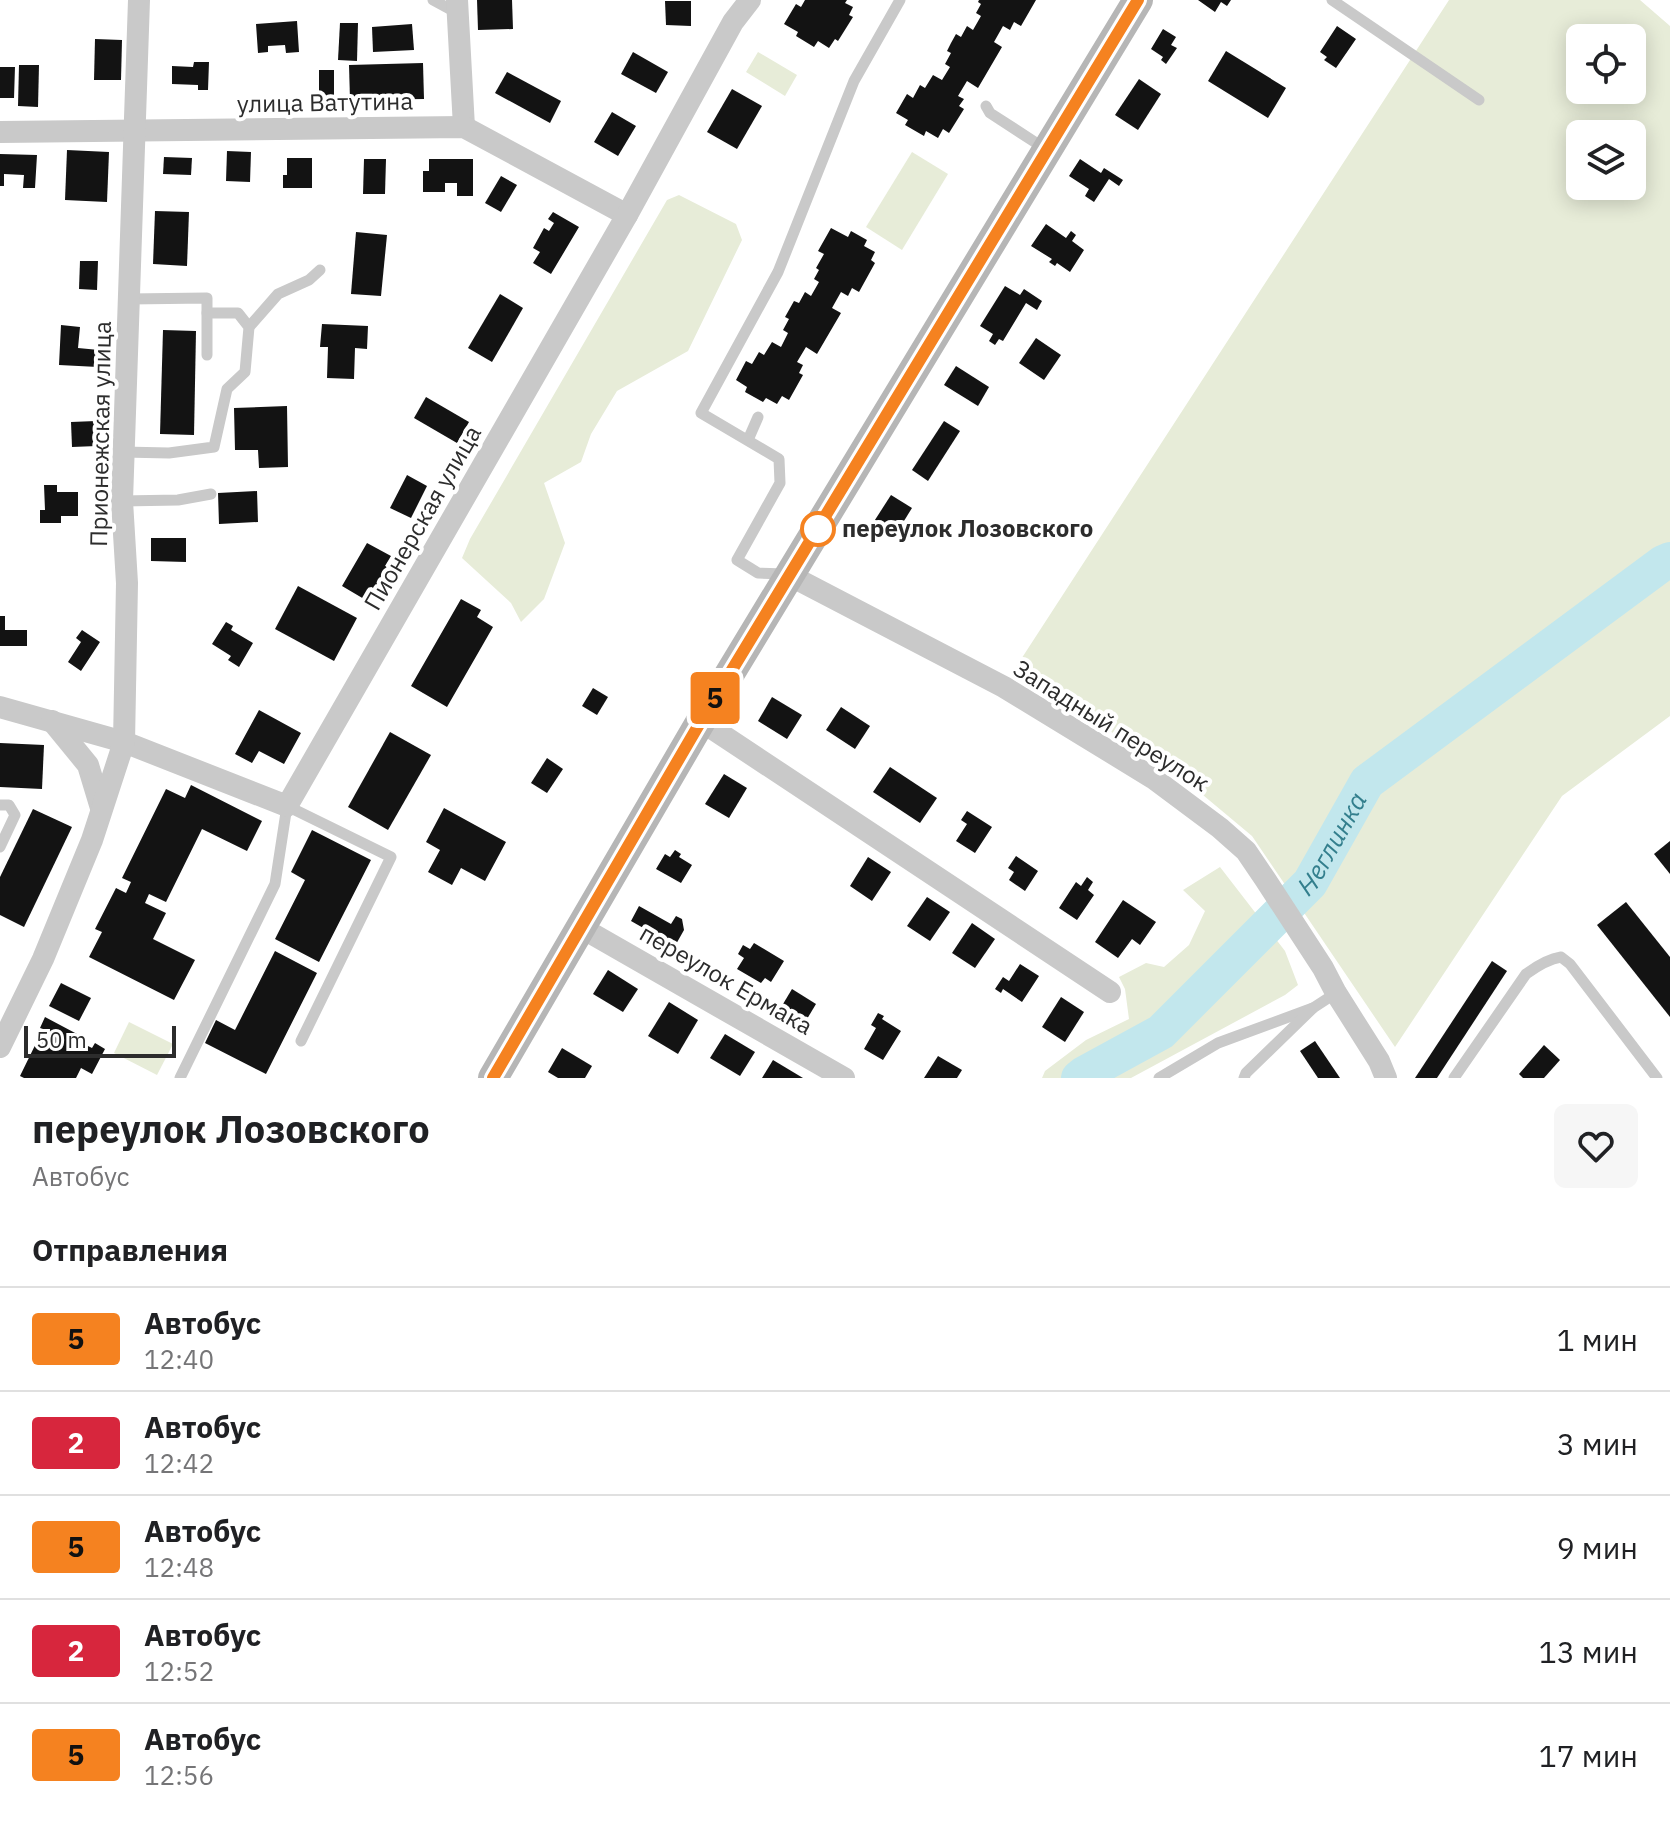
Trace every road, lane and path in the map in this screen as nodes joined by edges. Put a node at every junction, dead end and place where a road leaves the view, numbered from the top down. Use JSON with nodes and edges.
{"nodes":[{"id":1,"x":139,"y":0,"type":"edge"},
{"id":2,"x":433,"y":0,"type":"edge"},
{"id":3,"x":750,"y":0,"type":"edge"},
{"id":4,"x":900,"y":0,"type":"edge"},
{"id":5,"x":1138,"y":0,"type":"edge"},
{"id":6,"x":1332,"y":0,"type":"edge"},
{"id":7,"x":457,"y":6,"type":"edge"},
{"id":8,"x":732,"y":11,"type":"edge"},
{"id":9,"x":1479,"y":100,"type":"dead end"},
{"id":10,"x":986,"y":106,"type":"dead end"},
{"id":11,"x":464,"y":127,"type":"junction"},
{"id":12,"x":134,"y":131,"type":"junction"},
{"id":13,"x":0,"y":132,"type":"edge"},
{"id":14,"x":1047,"y":150,"type":"junction"},
{"id":15,"x":627,"y":215,"type":"junction"},
{"id":16,"x":320,"y":270,"type":"dead end"},
{"id":17,"x":129,"y":299,"type":"junction"},
{"id":18,"x":207,"y":313,"type":"junction"},
{"id":19,"x":249,"y":327,"type":"junction"},
{"id":20,"x":207,"y":355,"type":"dead end"},
{"id":21,"x":758,"y":417,"type":"dead end"},
{"id":22,"x":748,"y":440,"type":"junction"},
{"id":23,"x":123,"y":452,"type":"junction"},
{"id":24,"x":211,"y":494,"type":"dead end"},
{"id":25,"x":122,"y":501,"type":"junction"},
{"id":26,"x":789,"y":575,"type":"junction"},
{"id":27,"x":0,"y":707,"type":"edge"},
{"id":28,"x":52,"y":721,"type":"junction"},
{"id":29,"x":701,"y":721,"type":"junction"},
{"id":30,"x":124,"y":742,"type":"junction"},
{"id":31,"x":0,"y":805,"type":"edge"},
{"id":32,"x":287,"y":806,"type":"junction"},
{"id":33,"x":101,"y":808,"type":"junction"},
{"id":34,"x":0,"y":847,"type":"edge"},
{"id":35,"x":582,"y":928,"type":"junction"},
{"id":36,"x":1110,"y":992,"type":"dead end"},
{"id":37,"x":1336,"y":993,"type":"junction"},
{"id":38,"x":1313,"y":1008,"type":"junction"},
{"id":39,"x":301,"y":1041,"type":"dead end"},
{"id":40,"x":0,"y":1047,"type":"edge"},
{"id":41,"x":503,"y":1075,"type":"edge"},
{"id":42,"x":180,"y":1078,"type":"edge"},
{"id":43,"x":844,"y":1078,"type":"edge"},
{"id":44,"x":1159,"y":1078,"type":"edge"},
{"id":45,"x":1244,"y":1078,"type":"edge"},
{"id":46,"x":1386,"y":1078,"type":"edge"},
{"id":47,"x":1454,"y":1078,"type":"edge"},
{"id":48,"x":1657,"y":1078,"type":"edge"}],
"edges":[{"from":1,"to":12,"type":"street","name":"Прионежская улица"},
{"from":2,"to":7,"type":"lane"},
{"from":3,"to":8,"type":"street","name":"Пионерская улица"},
{"from":4,"to":22,"type":"lane"},
{"from":5,"to":14,"type":"main road"},
{"from":6,"to":9,"type":"lane"},
{"from":7,"to":11,"type":"street"},
{"from":8,"to":15,"type":"street","name":"Пионерская улица"},
{"from":10,"to":14,"type":"lane"},
{"from":11,"to":12,"type":"street","name":"улица Ватутина"},
{"from":11,"to":15,"type":"street","name":"улица Ватутина"},
{"from":12,"to":13,"type":"street","name":"улица Ватутина"},
{"from":12,"to":17,"type":"street","name":"Прионежская улица"},
{"from":14,"to":26,"type":"main road"},
{"from":15,"to":32,"type":"street","name":"Пионерская улица"},
{"from":16,"to":19,"type":"lane"},
{"from":17,"to":18,"type":"lane"},
{"from":17,"to":23,"type":"street","name":"Прионежская улица"},
{"from":18,"to":19,"type":"lane"},
{"from":18,"to":20,"type":"lane"},
{"from":19,"to":23,"type":"lane"},
{"from":21,"to":22,"type":"lane"},
{"from":22,"to":26,"type":"lane"},
{"from":23,"to":25,"type":"street","name":"Прионежская улица"},
{"from":24,"to":25,"type":"lane"},
{"from":25,"to":30,"type":"street","name":"Прионежская улица"},
{"from":26,"to":29,"type":"main road"},
{"from":26,"to":37,"type":"street","name":"Западный переулок"},
{"from":27,"to":28,"type":"street"},
{"from":28,"to":30,"type":"street"},
{"from":28,"to":33,"type":"street"},
{"from":29,"to":35,"type":"main road"},
{"from":29,"to":36,"type":"street"},
{"from":30,"to":32,"type":"street"},
{"from":30,"to":33,"type":"street","name":"Прионежская улица"},
{"from":31,"to":34,"type":"lane"},
{"from":32,"to":39,"type":"lane"},
{"from":32,"to":42,"type":"lane","name":"Пионерская улица"},
{"from":33,"to":40,"type":"street","name":"Прионежская улица"},
{"from":35,"to":41,"type":"main road"},
{"from":35,"to":43,"type":"street","name":"переулок Ермака"},
{"from":37,"to":38,"type":"lane"},
{"from":37,"to":46,"type":"street","name":"Западный переулок"},
{"from":38,"to":44,"type":"lane"},
{"from":38,"to":45,"type":"lane"},
{"from":47,"to":48,"type":"lane"}]}
